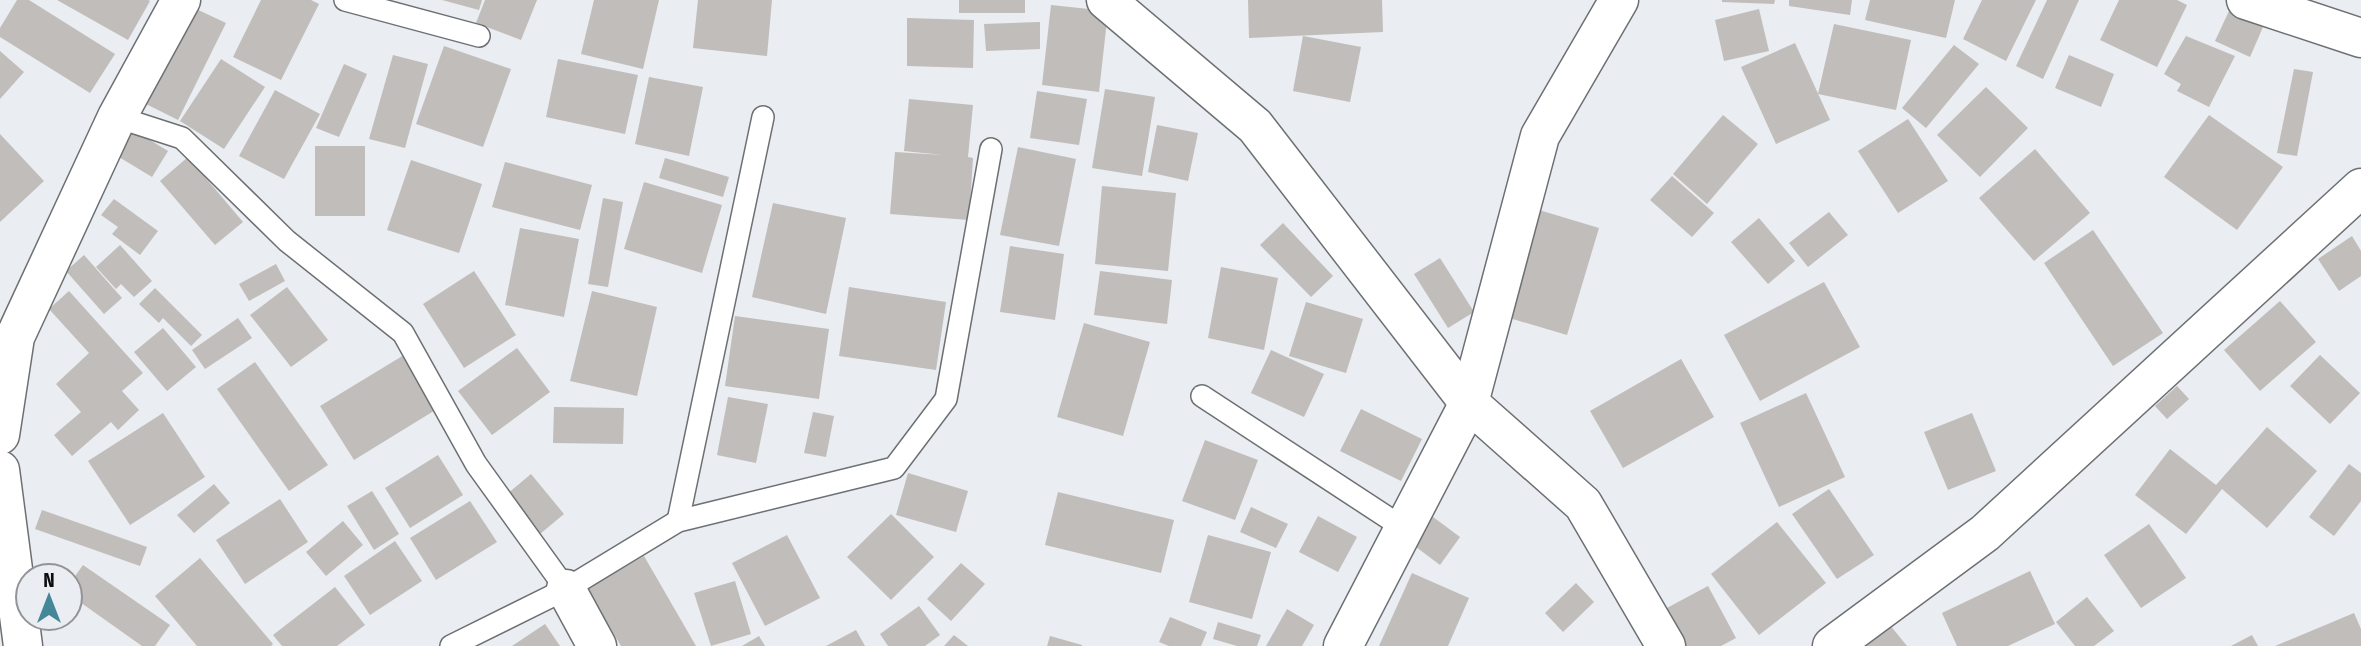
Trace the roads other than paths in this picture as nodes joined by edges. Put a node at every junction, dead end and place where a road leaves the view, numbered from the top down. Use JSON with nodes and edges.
{"nodes":[{"id":1,"x":181,"y":0,"type":"edge"},
{"id":2,"x":345,"y":0,"type":"edge"},
{"id":3,"x":1106,"y":0,"type":"edge"},
{"id":4,"x":1619,"y":0,"type":"edge"},
{"id":5,"x":2246,"y":0,"type":"edge"},
{"id":6,"x":479,"y":36,"type":"dead end"},
{"id":7,"x":2361,"y":38,"type":"edge"},
{"id":8,"x":117,"y":117,"type":"junction"},
{"id":9,"x":763,"y":117,"type":"dead end"},
{"id":10,"x":991,"y":149,"type":"dead end"},
{"id":11,"x":2361,"y":188,"type":"edge"},
{"id":12,"x":1202,"y":396,"type":"dead end"},
{"id":13,"x":1469,"y":403,"type":"junction"},
{"id":14,"x":0,"y":435,"type":"edge"},
{"id":15,"x":0,"y":470,"type":"edge"},
{"id":16,"x":678,"y":521,"type":"junction"},
{"id":17,"x":1405,"y":528,"type":"junction"},
{"id":18,"x":566,"y":589,"type":"junction"},
{"id":19,"x":23,"y":646,"type":"edge"},
{"id":20,"x":451,"y":646,"type":"edge"},
{"id":21,"x":597,"y":646,"type":"edge"},
{"id":22,"x":1343,"y":646,"type":"edge"},
{"id":23,"x":1666,"y":646,"type":"edge"},
{"id":24,"x":1832,"y":646,"type":"edge"}],
"edges":[{"from":1,"to":8,"type":"street"},
{"from":2,"to":6,"type":"lane"},
{"from":3,"to":13,"type":"street"},
{"from":4,"to":13,"type":"street"},
{"from":5,"to":7,"type":"street"},
{"from":8,"to":14,"type":"street"},
{"from":8,"to":18,"type":"lane"},
{"from":9,"to":16,"type":"lane"},
{"from":10,"to":16,"type":"lane"},
{"from":11,"to":24,"type":"street"},
{"from":12,"to":17,"type":"lane"},
{"from":13,"to":17,"type":"street"},
{"from":13,"to":23,"type":"street"},
{"from":15,"to":19,"type":"street"},
{"from":16,"to":18,"type":"lane"},
{"from":17,"to":22,"type":"street"},
{"from":18,"to":20,"type":"lane"},
{"from":18,"to":21,"type":"street"}]}
